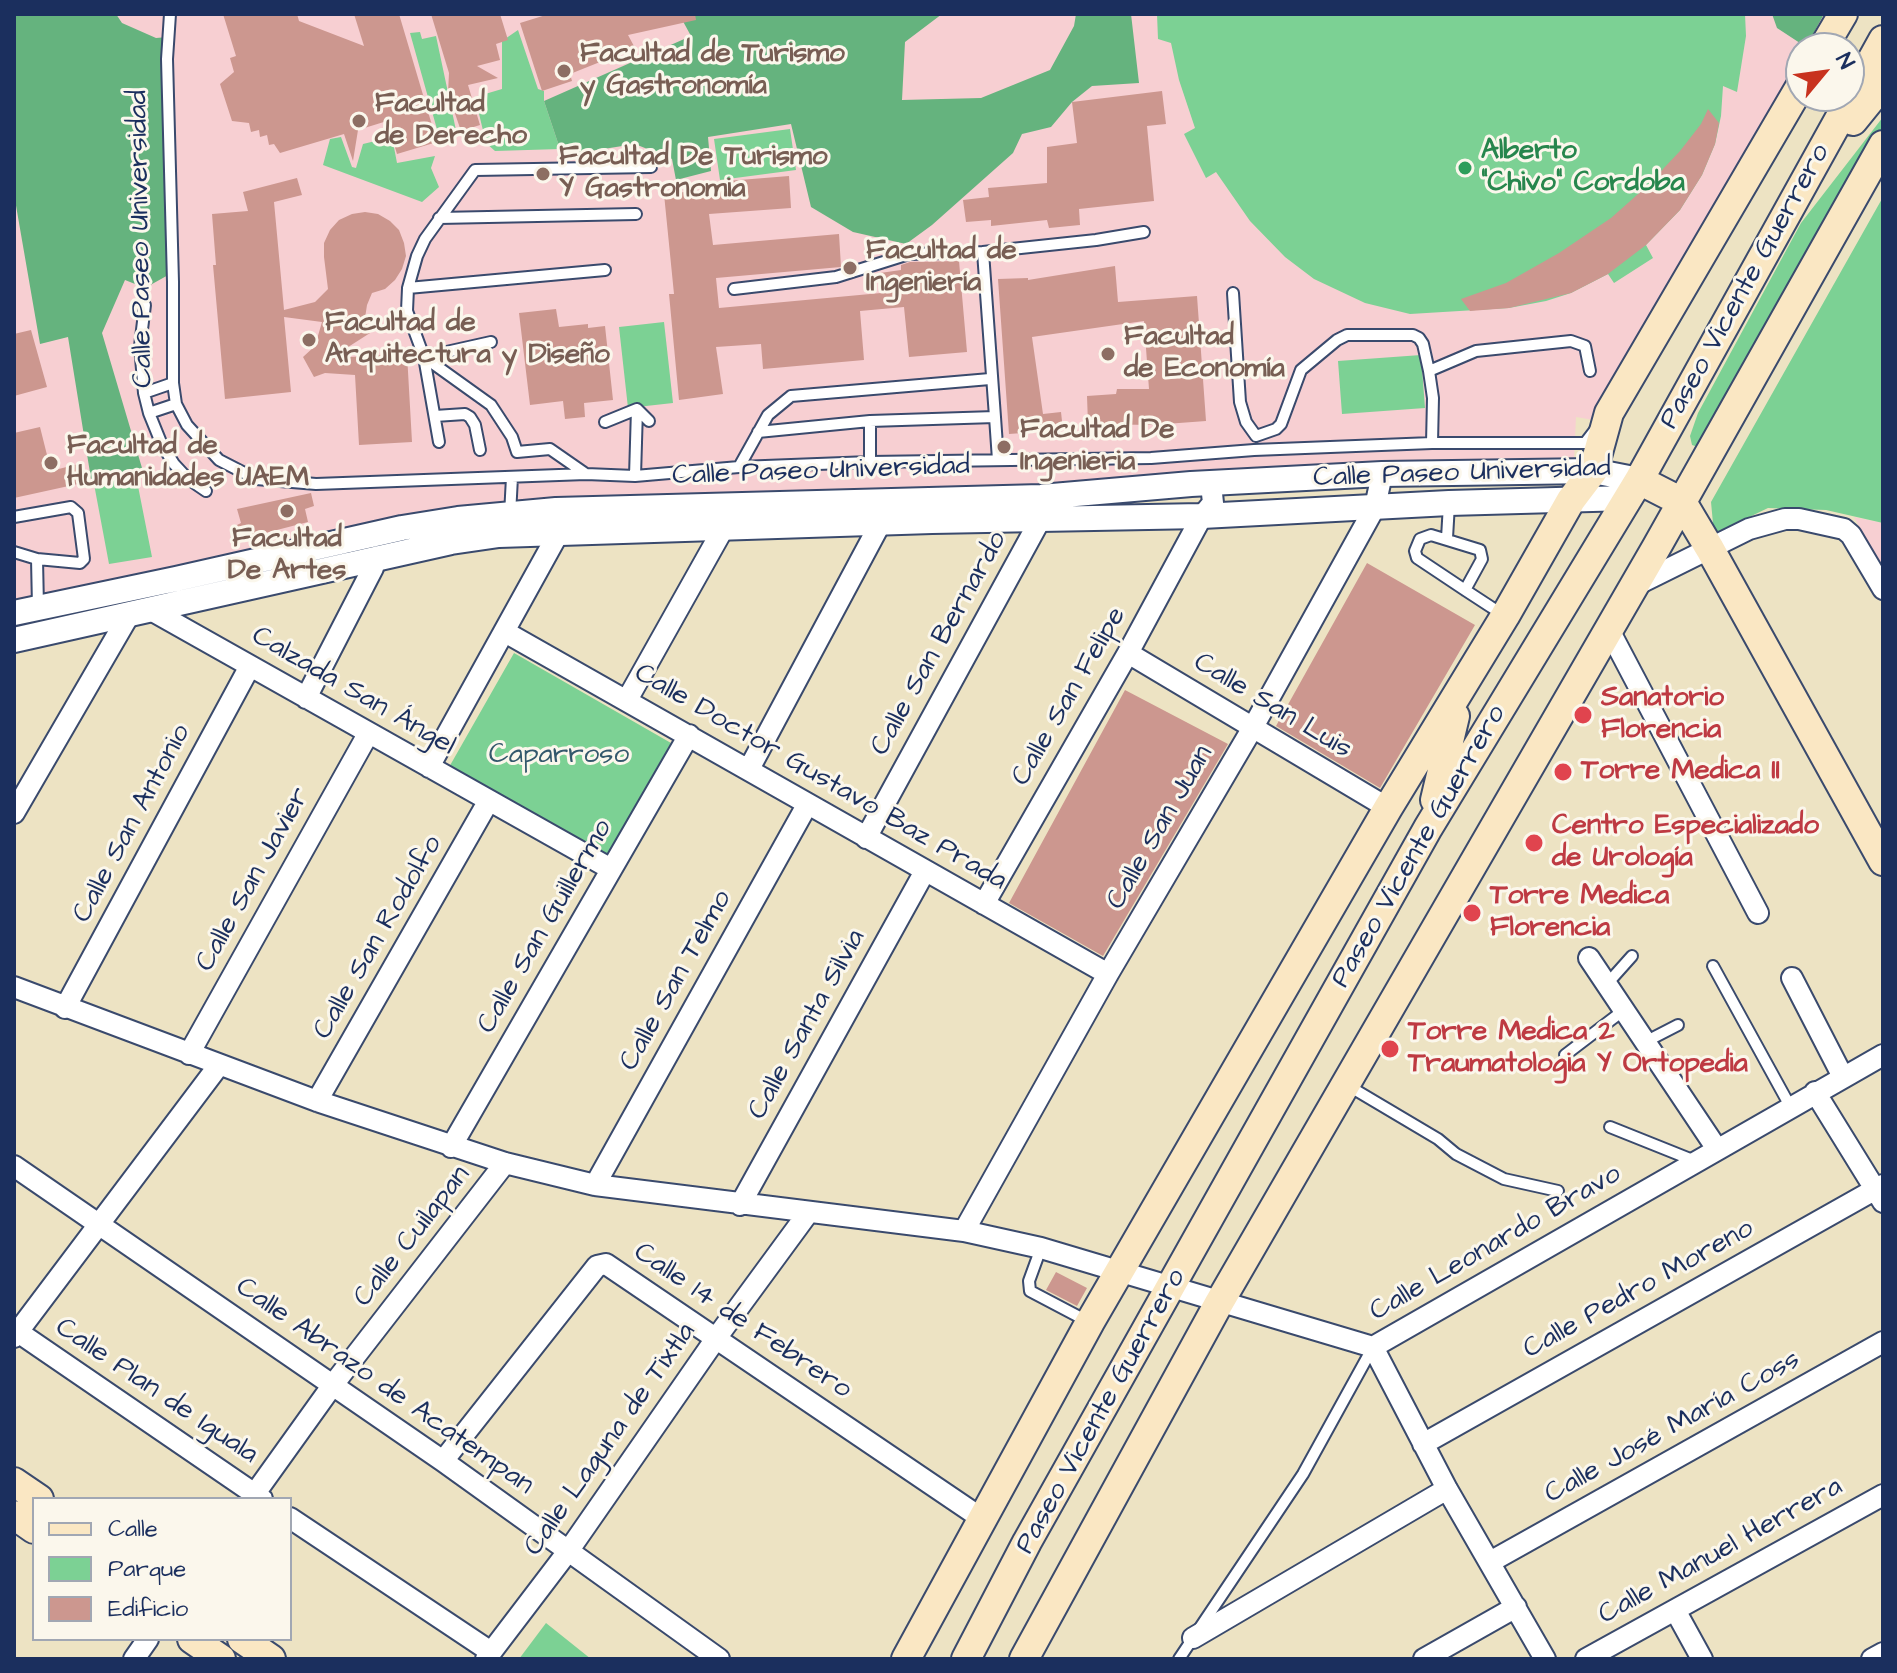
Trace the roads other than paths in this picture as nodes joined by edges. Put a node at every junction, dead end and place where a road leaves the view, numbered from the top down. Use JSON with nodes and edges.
{"nodes":[{"id":1,"x":170,"y":14,"type":"edge"},
{"id":2,"x":1843,"y":14,"type":"edge"},
{"id":3,"x":1832,"y":32,"type":"edge"},
{"id":4,"x":1883,"y":40,"type":"edge"},
{"id":5,"x":1883,"y":84,"type":"edge"},
{"id":6,"x":1785,"y":112,"type":"edge"},
{"id":7,"x":1883,"y":145,"type":"edge"},
{"id":8,"x":651,"y":167,"type":"dead end"},
{"id":9,"x":1809,"y":174,"type":"junction"},
{"id":10,"x":636,"y":214,"type":"dead end"},
{"id":11,"x":439,"y":218,"type":"junction"},
{"id":12,"x":1144,"y":232,"type":"dead end"},
{"id":13,"x":983,"y":252,"type":"junction"},
{"id":14,"x":605,"y":270,"type":"dead end"},
{"id":15,"x":408,"y":288,"type":"junction"},
{"id":16,"x":734,"y":289,"type":"dead end"},
{"id":17,"x":1233,"y":293,"type":"dead end"},
{"id":18,"x":145,"y":305,"type":"dead end"},
{"id":19,"x":491,"y":342,"type":"dead end"},
{"id":20,"x":424,"y":357,"type":"junction"},
{"id":21,"x":1429,"y":371,"type":"junction"},
{"id":22,"x":1590,"y":371,"type":"dead end"},
{"id":23,"x":990,"y":379,"type":"junction"},
{"id":24,"x":173,"y":383,"type":"junction"},
{"id":25,"x":144,"y":393,"type":"junction"},
{"id":26,"x":176,"y":404,"type":"junction"},
{"id":27,"x":637,"y":409,"type":"junction"},
{"id":28,"x":149,"y":413,"type":"junction"},
{"id":29,"x":1609,"y":413,"type":"junction"},
{"id":30,"x":435,"y":416,"type":"junction"},
{"id":31,"x":995,"y":417,"type":"junction"},
{"id":32,"x":649,"y":421,"type":"dead end"},
{"id":33,"x":870,"y":421,"type":"junction"},
{"id":34,"x":605,"y":422,"type":"dead end"},
{"id":35,"x":758,"y":432,"type":"junction"},
{"id":36,"x":1256,"y":436,"type":"junction"},
{"id":37,"x":439,"y":442,"type":"dead end"},
{"id":38,"x":1432,"y":443,"type":"junction"},
{"id":39,"x":480,"y":450,"type":"dead end"},
{"id":40,"x":1254,"y":450,"type":"junction"},
{"id":41,"x":998,"y":460,"type":"junction"},
{"id":42,"x":1378,"y":461,"type":"junction"},
{"id":43,"x":870,"y":462,"type":"junction"},
{"id":44,"x":739,"y":467,"type":"junction"},
{"id":45,"x":1593,"y":471,"type":"junction"},
{"id":46,"x":586,"y":474,"type":"junction"},
{"id":47,"x":635,"y":476,"type":"junction"},
{"id":48,"x":512,"y":477,"type":"junction"},
{"id":49,"x":1201,"y":484,"type":"junction"},
{"id":50,"x":1634,"y":489,"type":"junction"},
{"id":51,"x":206,"y":491,"type":"dead end"},
{"id":52,"x":1571,"y":500,"type":"junction"},
{"id":53,"x":1682,"y":502,"type":"junction"},
{"id":54,"x":1449,"y":503,"type":"junction"},
{"id":55,"x":1375,"y":507,"type":"junction"},
{"id":56,"x":1040,"y":508,"type":"junction"},
{"id":57,"x":510,"y":515,"type":"junction"},
{"id":58,"x":1202,"y":516,"type":"junction"},
{"id":59,"x":14,"y":517,"type":"edge"},
{"id":60,"x":880,"y":524,"type":"junction"},
{"id":61,"x":723,"y":529,"type":"junction"},
{"id":62,"x":558,"y":534,"type":"junction"},
{"id":63,"x":1447,"y":538,"type":"junction"},
{"id":64,"x":1710,"y":549,"type":"junction"},
{"id":65,"x":14,"y":552,"type":"edge"},
{"id":66,"x":37,"y":559,"type":"junction"},
{"id":67,"x":373,"y":568,"type":"dead end"},
{"id":68,"x":1632,"y":587,"type":"junction"},
{"id":69,"x":1883,"y":589,"type":"edge"},
{"id":70,"x":1465,"y":590,"type":"junction"},
{"id":71,"x":40,"y":606,"type":"junction"},
{"id":72,"x":140,"y":612,"type":"junction"},
{"id":73,"x":14,"y":613,"type":"edge"},
{"id":74,"x":1505,"y":616,"type":"junction"},
{"id":75,"x":1609,"y":630,"type":"junction"},
{"id":76,"x":51,"y":632,"type":"junction"},
{"id":77,"x":505,"y":632,"type":"junction"},
{"id":78,"x":14,"y":640,"type":"edge"},
{"id":79,"x":1128,"y":653,"type":"junction"},
{"id":80,"x":250,"y":666,"type":"junction"},
{"id":81,"x":1462,"y":689,"type":"junction"},
{"id":82,"x":306,"y":698,"type":"junction"},
{"id":83,"x":627,"y":700,"type":"junction"},
{"id":84,"x":1252,"y":729,"type":"junction"},
{"id":85,"x":368,"y":734,"type":"junction"},
{"id":86,"x":689,"y":735,"type":"junction"},
{"id":87,"x":429,"y":767,"type":"junction"},
{"id":88,"x":749,"y":769,"type":"junction"},
{"id":89,"x":488,"y":802,"type":"junction"},
{"id":90,"x":807,"y":805,"type":"junction"},
{"id":91,"x":1388,"y":808,"type":"junction"},
{"id":92,"x":14,"y":813,"type":"edge"},
{"id":93,"x":1428,"y":828,"type":"junction"},
{"id":94,"x":866,"y":838,"type":"junction"},
{"id":95,"x":1883,"y":861,"type":"edge"},
{"id":96,"x":611,"y":869,"type":"junction"},
{"id":97,"x":925,"y":871,"type":"junction"},
{"id":98,"x":984,"y":904,"type":"junction"},
{"id":99,"x":1758,"y":913,"type":"dead end"},
{"id":100,"x":1632,"y":956,"type":"dead end"},
{"id":101,"x":1589,"y":958,"type":"dead end"},
{"id":102,"x":1713,"y":966,"type":"dead end"},
{"id":103,"x":1108,"y":974,"type":"junction"},
{"id":104,"x":1792,"y":978,"type":"dead end"},
{"id":105,"x":1607,"y":984,"type":"junction"},
{"id":106,"x":14,"y":987,"type":"edge"},
{"id":107,"x":65,"y":1008,"type":"junction"},
{"id":108,"x":1624,"y":1010,"type":"junction"},
{"id":109,"x":1678,"y":1025,"type":"dead end"},
{"id":110,"x":1645,"y":1042,"type":"junction"},
{"id":111,"x":189,"y":1054,"type":"junction"},
{"id":112,"x":1565,"y":1055,"type":"dead end"},
{"id":113,"x":1883,"y":1055,"type":"edge"},
{"id":114,"x":219,"y":1065,"type":"junction"},
{"id":115,"x":1843,"y":1077,"type":"junction"},
{"id":116,"x":1345,"y":1084,"type":"junction"},
{"id":117,"x":1815,"y":1092,"type":"junction"},
{"id":118,"x":317,"y":1101,"type":"junction"},
{"id":119,"x":1790,"y":1106,"type":"junction"},
{"id":120,"x":1610,"y":1127,"type":"dead end"},
{"id":121,"x":451,"y":1147,"type":"junction"},
{"id":122,"x":1717,"y":1149,"type":"junction"},
{"id":123,"x":1695,"y":1161,"type":"junction"},
{"id":124,"x":505,"y":1163,"type":"junction"},
{"id":125,"x":14,"y":1166,"type":"edge"},
{"id":126,"x":595,"y":1185,"type":"junction"},
{"id":127,"x":1558,"y":1191,"type":"dead end"},
{"id":128,"x":1880,"y":1192,"type":"edge"},
{"id":129,"x":740,"y":1205,"type":"junction"},
{"id":130,"x":808,"y":1213,"type":"junction"},
{"id":131,"x":98,"y":1223,"type":"junction"},
{"id":132,"x":964,"y":1231,"type":"junction"},
{"id":133,"x":1041,"y":1248,"type":"junction"},
{"id":134,"x":1120,"y":1272,"type":"junction"},
{"id":135,"x":1171,"y":1288,"type":"junction"},
{"id":136,"x":1219,"y":1303,"type":"junction"},
{"id":137,"x":1090,"y":1322,"type":"junction"},
{"id":138,"x":16,"y":1334,"type":"edge"},
{"id":139,"x":717,"y":1337,"type":"junction"},
{"id":140,"x":1883,"y":1342,"type":"edge"},
{"id":141,"x":1373,"y":1347,"type":"junction"},
{"id":142,"x":332,"y":1386,"type":"junction"},
{"id":143,"x":1423,"y":1444,"type":"junction"},
{"id":144,"x":443,"y":1461,"type":"junction"},
{"id":145,"x":14,"y":1482,"type":"edge"},
{"id":146,"x":1447,"y":1489,"type":"junction"},
{"id":147,"x":1883,"y":1495,"type":"edge"},
{"id":148,"x":36,"y":1497,"type":"edge"},
{"id":149,"x":256,"y":1497,"type":"edge"},
{"id":150,"x":14,"y":1515,"type":"edge"},
{"id":151,"x":981,"y":1518,"type":"junction"},
{"id":152,"x":292,"y":1519,"type":"edge"},
{"id":153,"x":32,"y":1528,"type":"edge"},
{"id":154,"x":569,"y":1550,"type":"junction"},
{"id":155,"x":1490,"y":1562,"type":"junction"},
{"id":156,"x":1516,"y":1607,"type":"junction"},
{"id":157,"x":1675,"y":1610,"type":"junction"},
{"id":158,"x":983,"y":1629,"type":"junction"},
{"id":159,"x":1193,"y":1638,"type":"junction"},
{"id":160,"x":147,"y":1641,"type":"edge"},
{"id":161,"x":195,"y":1641,"type":"edge"},
{"id":162,"x":245,"y":1641,"type":"edge"},
{"id":163,"x":1883,"y":1653,"type":"edge"},
{"id":164,"x":488,"y":1656,"type":"edge"},
{"id":165,"x":134,"y":1659,"type":"edge"},
{"id":166,"x":221,"y":1659,"type":"edge"},
{"id":167,"x":271,"y":1659,"type":"edge"},
{"id":168,"x":719,"y":1659,"type":"edge"},
{"id":169,"x":906,"y":1659,"type":"edge"},
{"id":170,"x":941,"y":1659,"type":"edge"},
{"id":171,"x":966,"y":1659,"type":"edge"},
{"id":172,"x":1024,"y":1659,"type":"edge"},
{"id":173,"x":1179,"y":1659,"type":"edge"},
{"id":174,"x":1424,"y":1659,"type":"edge"},
{"id":175,"x":1545,"y":1659,"type":"edge"},
{"id":176,"x":1586,"y":1659,"type":"edge"},
{"id":177,"x":1702,"y":1659,"type":"edge"},
{"id":178,"x":1872,"y":1659,"type":"edge"}],
"edges":[{"from":1,"to":24,"type":"lane","name":"Calle Paseo Universidad"},
{"from":2,"to":3,"type":"main road"},
{"from":4,"to":9,"type":"main road","name":"Paseo Vicente Guerrero"},
{"from":5,"to":9,"type":"main road"},
{"from":6,"to":29,"type":"main road","name":"Paseo Vicente Guerrero"},
{"from":7,"to":53,"type":"main road","name":"Paseo Vicente Guerrero"},
{"from":8,"to":11,"type":"lane"},
{"from":9,"to":50,"type":"main road","name":"Paseo Vicente Guerrero"},
{"from":10,"to":11,"type":"lane"},
{"from":11,"to":15,"type":"lane"},
{"from":12,"to":13,"type":"lane"},
{"from":13,"to":16,"type":"lane"},
{"from":13,"to":23,"type":"lane"},
{"from":14,"to":15,"type":"lane"},
{"from":15,"to":20,"type":"lane"},
{"from":17,"to":36,"type":"lane"},
{"from":18,"to":25,"type":"lane"},
{"from":19,"to":20,"type":"lane"},
{"from":20,"to":30,"type":"lane"},
{"from":20,"to":46,"type":"lane"},
{"from":21,"to":22,"type":"lane"},
{"from":21,"to":36,"type":"lane"},
{"from":21,"to":38,"type":"lane"},
{"from":23,"to":31,"type":"lane"},
{"from":23,"to":35,"type":"lane"},
{"from":24,"to":25,"type":"lane"},
{"from":24,"to":26,"type":"lane","name":"Calle Paseo Universidad"},
{"from":25,"to":28,"type":"lane"},
{"from":26,"to":28,"type":"lane"},
{"from":26,"to":48,"type":"lane","name":"Calle Paseo Universidad"},
{"from":27,"to":32,"type":"lane"},
{"from":27,"to":34,"type":"lane"},
{"from":27,"to":47,"type":"lane"},
{"from":28,"to":51,"type":"lane"},
{"from":29,"to":38,"type":"lane","name":"Calle Paseo Universidad"},
{"from":29,"to":45,"type":"main road","name":"Paseo Vicente Guerrero"},
{"from":30,"to":37,"type":"lane"},
{"from":30,"to":39,"type":"lane"},
{"from":31,"to":33,"type":"lane"},
{"from":31,"to":41,"type":"lane"},
{"from":33,"to":35,"type":"lane"},
{"from":33,"to":43,"type":"lane"},
{"from":35,"to":44,"type":"lane"},
{"from":36,"to":40,"type":"lane"},
{"from":38,"to":42,"type":"lane","name":"Calle Paseo Universidad"},
{"from":40,"to":41,"type":"lane","name":"Calle Paseo Universidad"},
{"from":40,"to":42,"type":"lane","name":"Calle Paseo Universidad"},
{"from":41,"to":43,"type":"lane","name":"Calle Paseo Universidad"},
{"from":42,"to":45,"type":"street","name":"Calle Paseo Universidad"},
{"from":42,"to":49,"type":"street","name":"Calle Paseo Universidad"},
{"from":42,"to":55,"type":"street","name":"Calle San Juan"},
{"from":43,"to":44,"type":"lane","name":"Calle Paseo Universidad"},
{"from":44,"to":47,"type":"lane","name":"Calle Paseo Universidad"},
{"from":45,"to":50,"type":"street","name":"Calle Paseo Universidad"},
{"from":45,"to":52,"type":"main road","name":"Paseo Vicente Guerrero"},
{"from":46,"to":47,"type":"lane","name":"Calle Paseo Universidad"},
{"from":46,"to":48,"type":"lane","name":"Calle Paseo Universidad"},
{"from":48,"to":57,"type":"lane"},
{"from":49,"to":56,"type":"street","name":"Calle Paseo Universidad"},
{"from":49,"to":58,"type":"street"},
{"from":50,"to":52,"type":"street","name":"Calle Paseo Universidad"},
{"from":50,"to":53,"type":"main road"},
{"from":50,"to":93,"type":"main road","name":"Paseo Vicente Guerrero"},
{"from":52,"to":54,"type":"street","name":"Calle Paseo Universidad"},
{"from":52,"to":74,"type":"main road","name":"Paseo Vicente Guerrero"},
{"from":53,"to":64,"type":"main road"},
{"from":53,"to":68,"type":"main road","name":"Paseo Vicente Guerrero"},
{"from":54,"to":55,"type":"street","name":"Calle Paseo Universidad"},
{"from":54,"to":63,"type":"lane"},
{"from":55,"to":58,"type":"street","name":"Calle Paseo Universidad"},
{"from":55,"to":84,"type":"street","name":"Calle San Juan"},
{"from":56,"to":57,"type":"street","name":"Calle Paseo Universidad"},
{"from":56,"to":58,"type":"street","name":"Calle Paseo Universidad"},
{"from":56,"to":60,"type":"street","name":"Calle Paseo Universidad"},
{"from":56,"to":94,"type":"street","name":"Calle San Bernardo"},
{"from":57,"to":71,"type":"street","name":"Calle Paseo Universidad"},
{"from":58,"to":79,"type":"street","name":"Calle San Felipe"},
{"from":59,"to":66,"type":"lane"},
{"from":60,"to":61,"type":"street","name":"Calle Paseo Universidad"},
{"from":60,"to":88,"type":"street"},
{"from":61,"to":62,"type":"street","name":"Calle Paseo Universidad"},
{"from":61,"to":83,"type":"street"},
{"from":62,"to":72,"type":"street","name":"Calle Paseo Universidad"},
{"from":62,"to":77,"type":"street"},
{"from":63,"to":70,"type":"lane"},
{"from":63,"to":70,"type":"lane"},
{"from":64,"to":68,"type":"street"},
{"from":64,"to":69,"type":"street"},
{"from":64,"to":95,"type":"main road"},
{"from":65,"to":66,"type":"lane"},
{"from":66,"to":71,"type":"lane"},
{"from":67,"to":82,"type":"street"},
{"from":68,"to":75,"type":"main road","name":"Paseo Vicente Guerrero"},
{"from":70,"to":74,"type":"lane"},
{"from":71,"to":73,"type":"street","name":"Calle Paseo Universidad"},
{"from":71,"to":76,"type":"street"},
{"from":72,"to":76,"type":"street","name":"Calle Paseo Universidad"},
{"from":72,"to":80,"type":"street","name":"Calzada San Ángel"},
{"from":72,"to":92,"type":"street"},
{"from":74,"to":81,"type":"main road","name":"Paseo Vicente Guerrero"},
{"from":75,"to":99,"type":"street"},
{"from":75,"to":116,"type":"main road","name":"Paseo Vicente Guerrero"},
{"from":76,"to":78,"type":"street","name":"Calle Paseo Universidad"},
{"from":77,"to":83,"type":"street","name":"Calle Doctor Gustavo Baz Prada"},
{"from":77,"to":87,"type":"street"},
{"from":79,"to":84,"type":"street","name":"Calle San Luis"},
{"from":79,"to":98,"type":"street","name":"Calle San Felipe"},
{"from":80,"to":82,"type":"street","name":"Calzada San Ángel"},
{"from":80,"to":107,"type":"street","name":"Calle San Antonio"},
{"from":81,"to":91,"type":"main road","name":"Paseo Vicente Guerrero"},
{"from":81,"to":93,"type":"main road"},
{"from":82,"to":85,"type":"street","name":"Calzada San Ángel"},
{"from":83,"to":86,"type":"street","name":"Calle Doctor Gustavo Baz Prada"},
{"from":84,"to":91,"type":"street","name":"Calle San Luis"},
{"from":84,"to":103,"type":"street","name":"Calle San Juan"},
{"from":85,"to":87,"type":"street","name":"Calzada San Ángel"},
{"from":85,"to":111,"type":"street","name":"Calle San Javier"},
{"from":86,"to":88,"type":"street","name":"Calle Doctor Gustavo Baz Prada"},
{"from":86,"to":96,"type":"street","name":"Calle San Guillermo"},
{"from":87,"to":89,"type":"street","name":"Calzada San Ángel"},
{"from":88,"to":90,"type":"street","name":"Calle Doctor Gustavo Baz Prada"},
{"from":89,"to":96,"type":"street","name":"Calzada San Ángel"},
{"from":89,"to":118,"type":"street","name":"Calle San Rodolfo"},
{"from":90,"to":94,"type":"street","name":"Calle Doctor Gustavo Baz Prada"},
{"from":90,"to":126,"type":"street","name":"Calle San Telmo"},
{"from":91,"to":134,"type":"main road","name":"Paseo Vicente Guerrero"},
{"from":93,"to":135,"type":"main road","name":"Paseo Vicente Guerrero"},
{"from":94,"to":97,"type":"street","name":"Calle Doctor Gustavo Baz Prada"},
{"from":96,"to":121,"type":"street","name":"Calle San Guillermo"},
{"from":97,"to":98,"type":"street","name":"Calle Doctor Gustavo Baz Prada"},
{"from":97,"to":129,"type":"street","name":"Calle Santa Silvia"},
{"from":98,"to":103,"type":"street","name":"Calle Doctor Gustavo Baz Prada"},
{"from":100,"to":105,"type":"lane"},
{"from":101,"to":105,"type":"street"},
{"from":102,"to":119,"type":"lane"},
{"from":103,"to":132,"type":"street","name":"Calle San Juan"},
{"from":104,"to":115,"type":"street"},
{"from":105,"to":108,"type":"street"},
{"from":106,"to":107,"type":"street"},
{"from":107,"to":111,"type":"street"},
{"from":108,"to":110,"type":"street"},
{"from":108,"to":112,"type":"lane"},
{"from":109,"to":110,"type":"lane"},
{"from":110,"to":122,"type":"street"},
{"from":111,"to":114,"type":"street"},
{"from":113,"to":115,"type":"street","name":"Calle Leonardo Bravo"},
{"from":114,"to":118,"type":"street"},
{"from":114,"to":131,"type":"street"},
{"from":115,"to":117,"type":"street","name":"Calle Leonardo Bravo"},
{"from":116,"to":127,"type":"lane"},
{"from":116,"to":136,"type":"main road","name":"Paseo Vicente Guerrero"},
{"from":117,"to":119,"type":"street","name":"Calle Leonardo Bravo"},
{"from":117,"to":128,"type":"street"},
{"from":118,"to":121,"type":"street"},
{"from":119,"to":122,"type":"street","name":"Calle Leonardo Bravo"},
{"from":120,"to":123,"type":"lane"},
{"from":121,"to":124,"type":"street"},
{"from":122,"to":123,"type":"street","name":"Calle Leonardo Bravo"},
{"from":123,"to":141,"type":"street","name":"Calle Leonardo Bravo"},
{"from":124,"to":126,"type":"street"},
{"from":124,"to":142,"type":"street","name":"Calle Cuilapan"},
{"from":125,"to":131,"type":"street","name":"Calle Abrazo de Acatempan"},
{"from":126,"to":129,"type":"street"},
{"from":128,"to":143,"type":"street","name":"Calle Pedro Moreno"},
{"from":129,"to":130,"type":"street"},
{"from":130,"to":132,"type":"street"},
{"from":130,"to":139,"type":"street","name":"Calle Laguna de Tixtla"},
{"from":131,"to":138,"type":"street"},
{"from":131,"to":142,"type":"street","name":"Calle Abrazo de Acatempan"},
{"from":132,"to":133,"type":"street"},
{"from":133,"to":134,"type":"street"},
{"from":133,"to":137,"type":"lane"},
{"from":134,"to":135,"type":"street"},
{"from":134,"to":137,"type":"main road","name":"Paseo Vicente Guerrero"},
{"from":135,"to":136,"type":"street"},
{"from":135,"to":158,"type":"main road","name":"Paseo Vicente Guerrero"},
{"from":136,"to":141,"type":"street"},
{"from":136,"to":172,"type":"main road","name":"Paseo Vicente Guerrero"},
{"from":137,"to":151,"type":"main road","name":"Paseo Vicente Guerrero"},
{"from":138,"to":149,"type":"street","name":"Calle Plan de Iguala"},
{"from":139,"to":144,"type":"street","name":"Calle 14 de Febrero"},
{"from":139,"to":151,"type":"street","name":"Calle 14 de Febrero"},
{"from":139,"to":154,"type":"street","name":"Calle Laguna de Tixtla"},
{"from":140,"to":155,"type":"street","name":"Calle José María Coss"},
{"from":141,"to":143,"type":"street"},
{"from":141,"to":159,"type":"lane","name":"Calle Leonardo Bravo"},
{"from":142,"to":144,"type":"street","name":"Calle Abrazo de Acatempan"},
{"from":142,"to":149,"type":"street","name":"Calle Cuilapan"},
{"from":143,"to":146,"type":"street"},
{"from":144,"to":154,"type":"street","name":"Calle Abrazo de Acatempan"},
{"from":145,"to":148,"type":"main road"},
{"from":146,"to":155,"type":"street"},
{"from":146,"to":159,"type":"street"},
{"from":147,"to":157,"type":"street","name":"Calle Manuel Herrera"},
{"from":150,"to":153,"type":"main road"},
{"from":151,"to":169,"type":"main road","name":"Paseo Vicente Guerrero"},
{"from":152,"to":164,"type":"street"},
{"from":154,"to":164,"type":"street","name":"Calle Laguna de Tixtla"},
{"from":154,"to":168,"type":"street","name":"Calle Abrazo de Acatempan"},
{"from":155,"to":156,"type":"street"},
{"from":156,"to":174,"type":"street"},
{"from":156,"to":175,"type":"street"},
{"from":157,"to":176,"type":"street","name":"Calle Manuel Herrera"},
{"from":157,"to":177,"type":"street"},
{"from":158,"to":170,"type":"main road"},
{"from":158,"to":171,"type":"main road","name":"Paseo Vicente Guerrero"},
{"from":159,"to":173,"type":"lane","name":"Calle Leonardo Bravo"},
{"from":160,"to":165,"type":"street"},
{"from":161,"to":166,"type":"main road"},
{"from":162,"to":167,"type":"main road"},
{"from":163,"to":178,"type":"street"}]}
